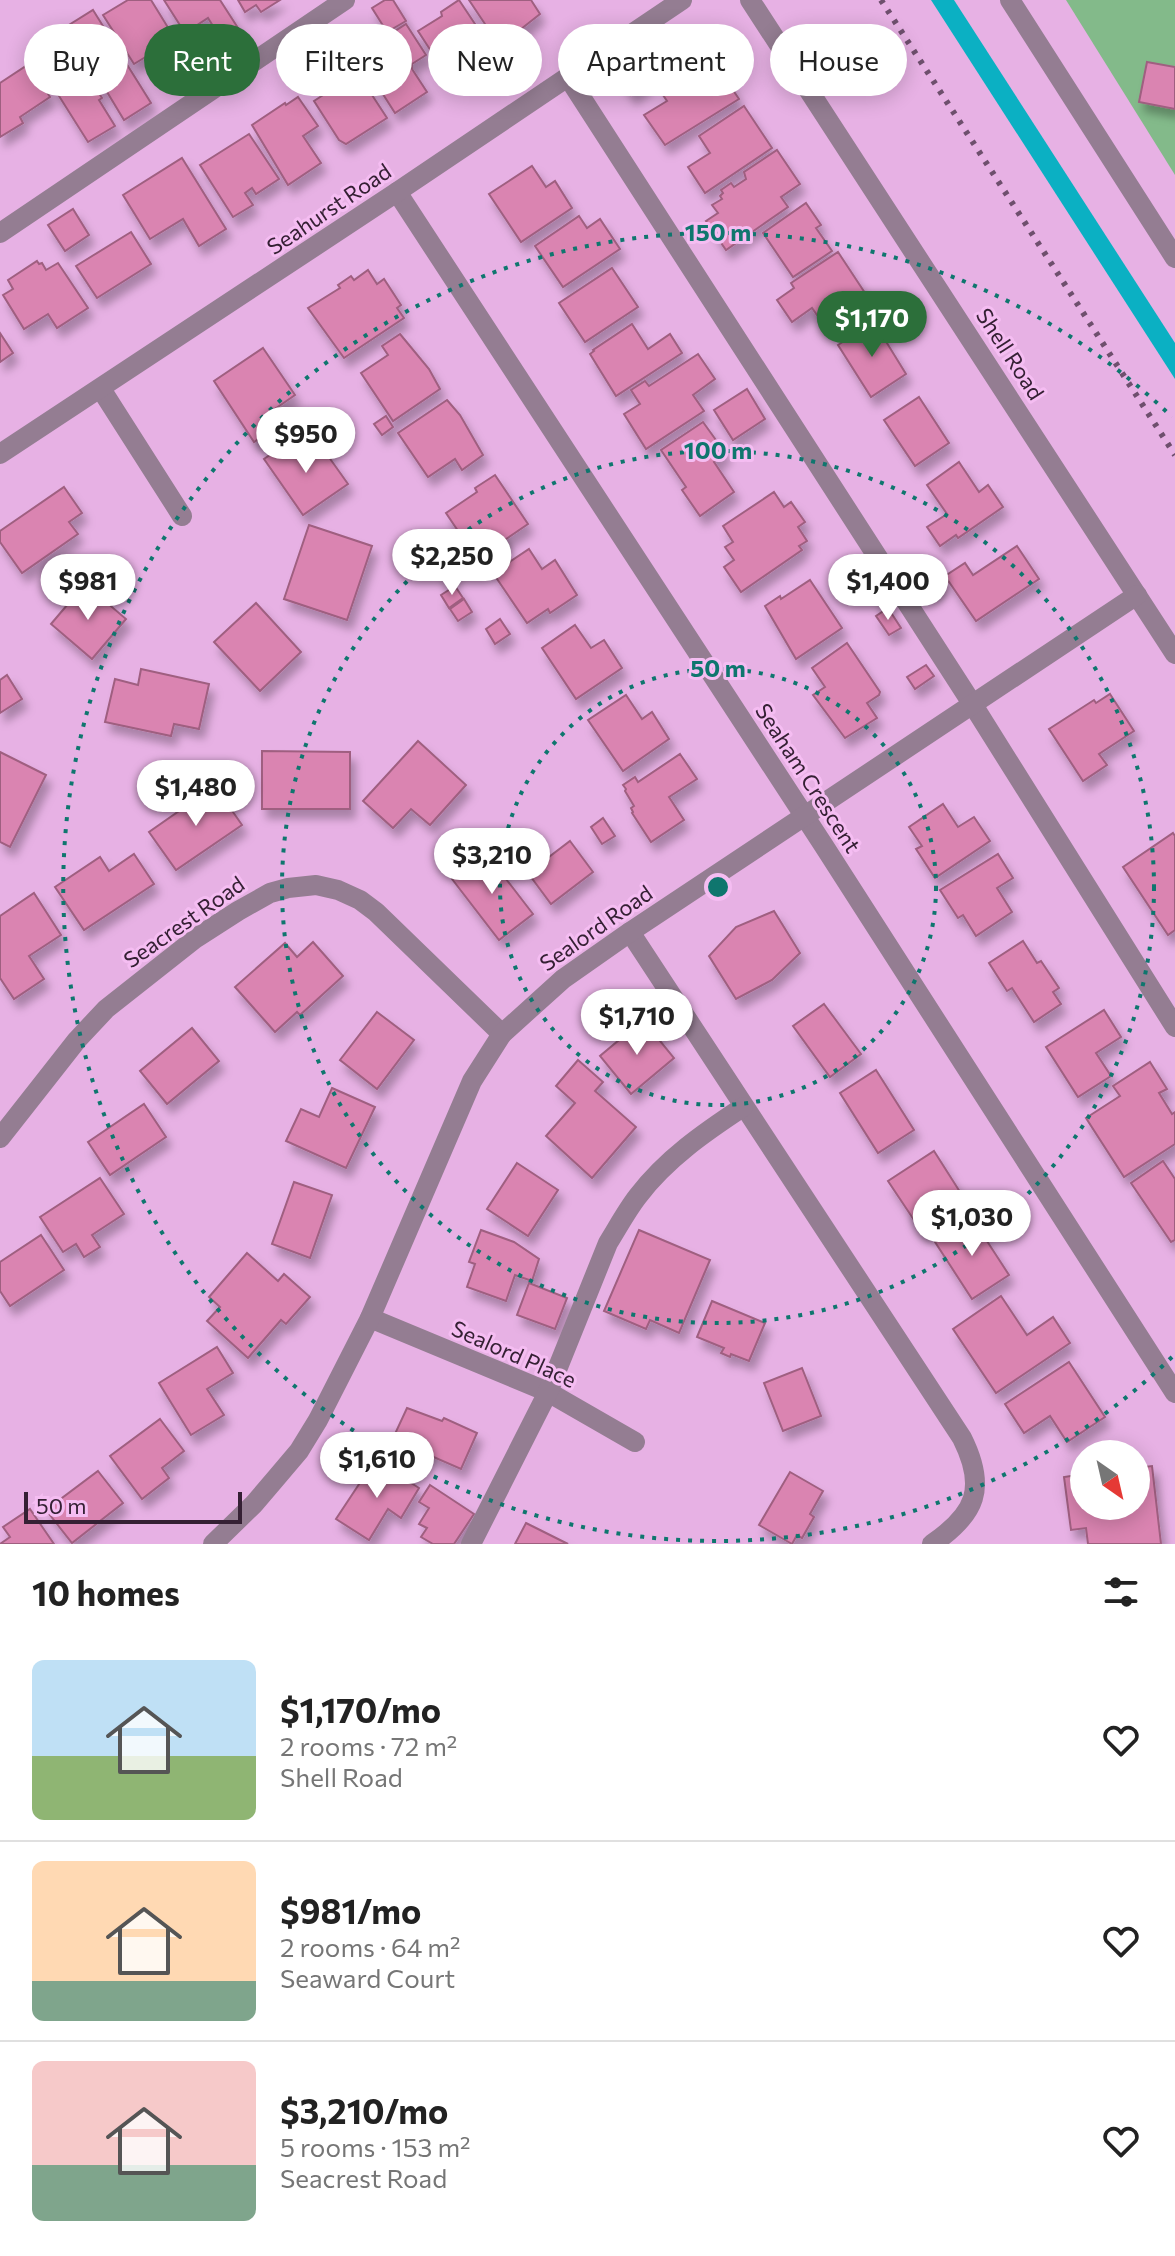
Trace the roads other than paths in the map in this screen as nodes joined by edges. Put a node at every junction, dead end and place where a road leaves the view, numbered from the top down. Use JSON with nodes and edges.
{"nodes":[{"id":1,"x":345,"y":0,"type":"edge"},
{"id":2,"x":682,"y":0,"type":"edge"},
{"id":3,"x":750,"y":0,"type":"edge"},
{"id":4,"x":1010,"y":0,"type":"edge"},
{"id":5,"x":646,"y":24,"type":"edge"},
{"id":6,"x":558,"y":84,"type":"edge"},
{"id":7,"x":580,"y":96,"type":"edge"},
{"id":8,"x":397,"y":192,"type":"junction"},
{"id":9,"x":0,"y":233,"type":"edge"},
{"id":10,"x":1175,"y":258,"type":"edge"},
{"id":11,"x":101,"y":389,"type":"junction"},
{"id":12,"x":0,"y":454,"type":"edge"},
{"id":13,"x":182,"y":516,"type":"dead end"},
{"id":14,"x":1137,"y":595,"type":"junction"},
{"id":15,"x":1175,"y":654,"type":"edge"},
{"id":16,"x":973,"y":705,"type":"junction"},
{"id":17,"x":804,"y":816,"type":"junction"},
{"id":18,"x":630,"y":932,"type":"junction"},
{"id":19,"x":1175,"y":1027,"type":"edge"},
{"id":20,"x":502,"y":1034,"type":"junction"},
{"id":21,"x":743,"y":1107,"type":"junction"},
{"id":22,"x":0,"y":1138,"type":"edge"},
{"id":23,"x":370,"y":1318,"type":"junction"},
{"id":24,"x":548,"y":1392,"type":"junction"},
{"id":25,"x":1175,"y":1393,"type":"edge"},
{"id":26,"x":635,"y":1442,"type":"dead end"},
{"id":27,"x":213,"y":1544,"type":"edge"},
{"id":28,"x":471,"y":1544,"type":"edge"},
{"id":29,"x":932,"y":1544,"type":"edge"}],
"edges":[{"from":1,"to":9,"type":"street"},
{"from":2,"to":5,"type":"street","name":"Seahurst Road"},
{"from":3,"to":14,"type":"street","name":"Shell Road"},
{"from":4,"to":10,"type":"street"},
{"from":6,"to":8,"type":"street","name":"Seahurst Road"},
{"from":7,"to":16,"type":"street"},
{"from":8,"to":11,"type":"street","name":"Seahurst Road"},
{"from":8,"to":17,"type":"street","name":"Seaham Crescent"},
{"from":11,"to":12,"type":"street","name":"Seahurst Road"},
{"from":11,"to":13,"type":"street"},
{"from":14,"to":15,"type":"street","name":"Shell Road"},
{"from":14,"to":16,"type":"street","name":"Sealord Road"},
{"from":16,"to":17,"type":"street","name":"Sealord Road"},
{"from":16,"to":19,"type":"street"},
{"from":17,"to":18,"type":"street","name":"Sealord Road"},
{"from":17,"to":25,"type":"street","name":"Seaham Crescent"},
{"from":18,"to":20,"type":"street","name":"Sealord Road"},
{"from":18,"to":21,"type":"street"},
{"from":20,"to":22,"type":"street","name":"Seacrest Road"},
{"from":20,"to":23,"type":"street","name":"Sealord Road"},
{"from":21,"to":24,"type":"street"},
{"from":21,"to":29,"type":"street"},
{"from":23,"to":24,"type":"street","name":"Sealord Place"},
{"from":23,"to":27,"type":"street","name":"Sealord Road"},
{"from":24,"to":26,"type":"street","name":"Sealord Place"},
{"from":24,"to":28,"type":"street"}]}
